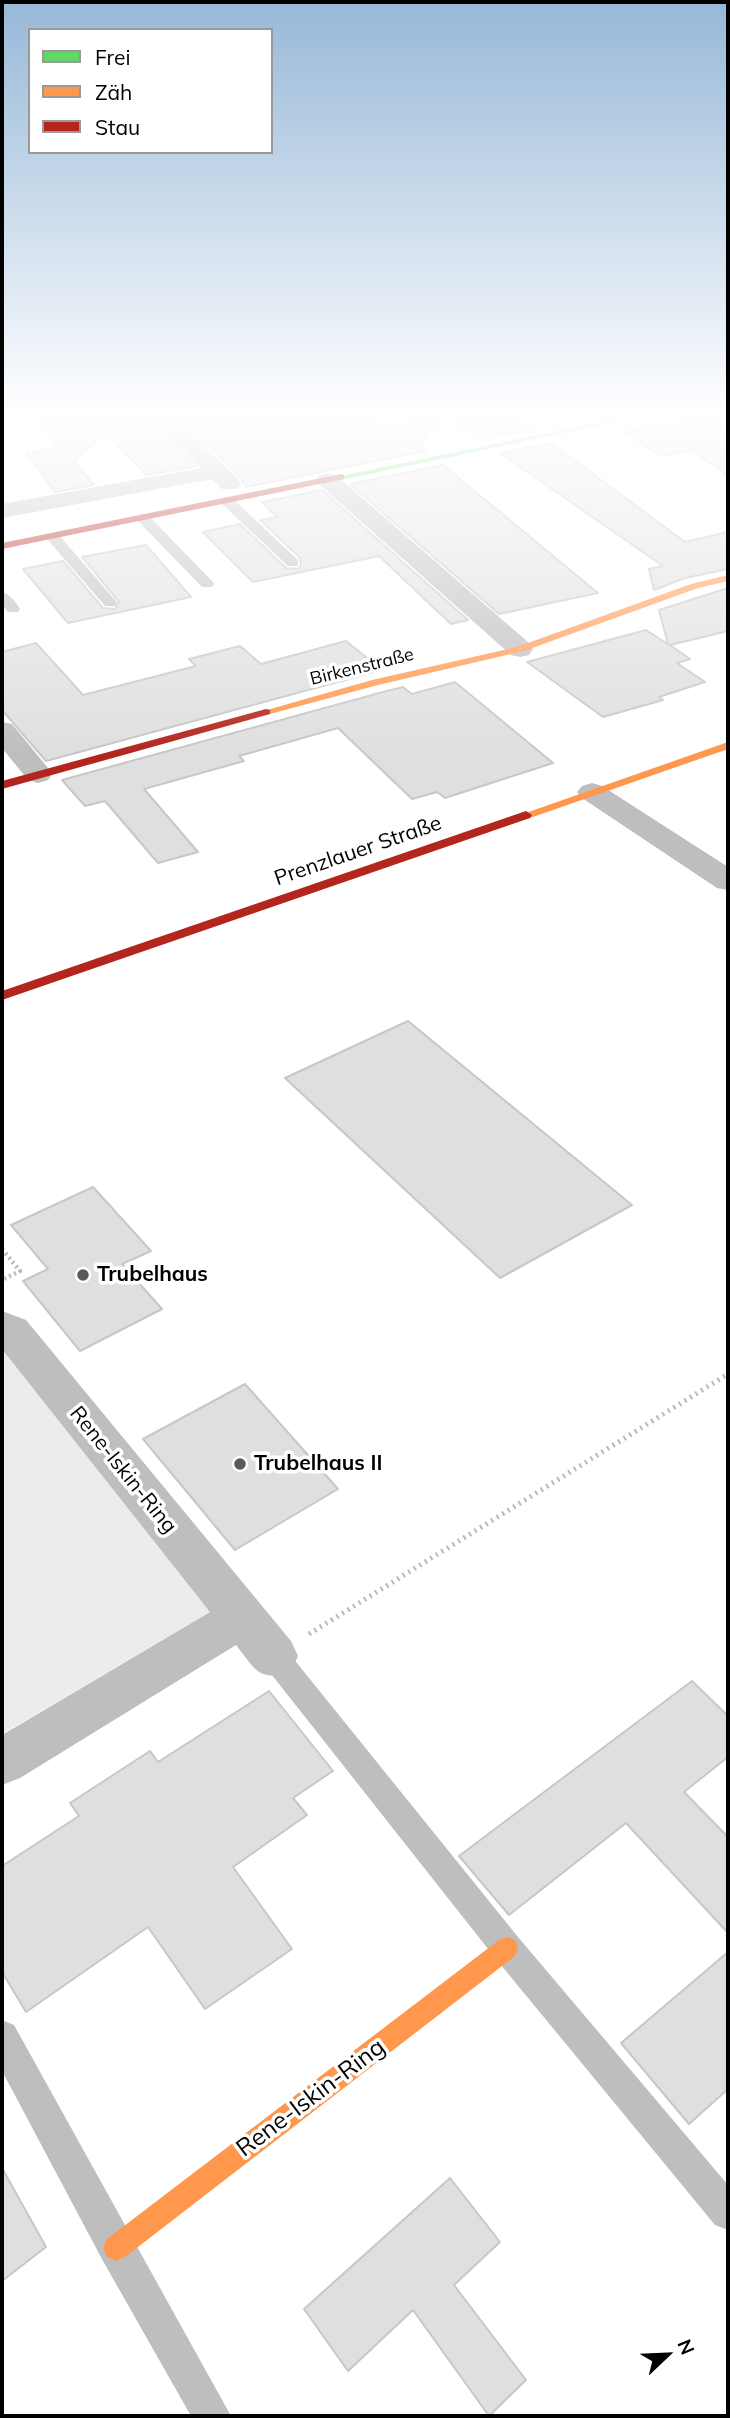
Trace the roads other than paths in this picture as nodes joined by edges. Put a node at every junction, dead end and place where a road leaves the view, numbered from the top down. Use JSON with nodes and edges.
{"nodes":[{"id":1,"x":92,"y":529,"type":"edge"},
{"id":2,"x":155,"y":529,"type":"edge"},
{"id":3,"x":263,"y":529,"type":"edge"},
{"id":4,"x":383,"y":529,"type":"edge"},
{"id":5,"x":53,"y":537,"type":"junction"},
{"id":6,"x":2,"y":547,"type":"edge"},
{"id":7,"x":293,"y":563,"type":"dead end"},
{"id":8,"x":728,"y":578,"type":"edge"},
{"id":9,"x":208,"y":583,"type":"dead end"},
{"id":10,"x":2,"y":596,"type":"edge"},
{"id":11,"x":110,"y":603,"type":"dead end"},
{"id":12,"x":13,"y":609,"type":"dead end"},
{"id":13,"x":520,"y":649,"type":"junction"},
{"id":14,"x":2,"y":730,"type":"edge"},
{"id":15,"x":728,"y":745,"type":"edge"},
{"id":16,"x":38,"y":774,"type":"junction"},
{"id":17,"x":2,"y":785,"type":"edge"},
{"id":18,"x":592,"y":792,"type":"junction"},
{"id":19,"x":728,"y":881,"type":"edge"},
{"id":20,"x":2,"y":996,"type":"edge"},
{"id":21,"x":2,"y":1326,"type":"edge"},
{"id":22,"x":242,"y":1617,"type":"junction"},
{"id":23,"x":274,"y":1656,"type":"joint"},
{"id":24,"x":2,"y":1762,"type":"edge"},
{"id":25,"x":507,"y":1948,"type":"junction"},
{"id":26,"x":2,"y":2037,"type":"edge"},
{"id":27,"x":728,"y":2212,"type":"edge"},
{"id":28,"x":116,"y":2248,"type":"junction"},
{"id":29,"x":212,"y":2416,"type":"edge"}],
"edges":[{"from":1,"to":5,"type":"street"},
{"from":2,"to":9,"type":"lane"},
{"from":3,"to":7,"type":"lane"},
{"from":4,"to":13,"type":"street"},
{"from":5,"to":6,"type":"street"},
{"from":5,"to":11,"type":"lane"},
{"from":8,"to":13,"type":"street","name":"Birkenstraße"},
{"from":10,"to":12,"type":"lane"},
{"from":13,"to":16,"type":"street","name":"Birkenstraße"},
{"from":14,"to":16,"type":"street"},
{"from":15,"to":18,"type":"street","name":"Prenzlauer Straße"},
{"from":16,"to":17,"type":"street","name":"Birkenstraße"},
{"from":18,"to":19,"type":"street"},
{"from":18,"to":20,"type":"street","name":"Prenzlauer Straße"},
{"from":21,"to":22,"type":"street","name":"Rene-Iskin-Ring"},
{"from":22,"to":23,"type":"street","name":"Rene-Iskin-Ring"},
{"from":22,"to":24,"type":"street"},
{"from":23,"to":25,"type":"lane"},
{"from":25,"to":27,"type":"lane"},
{"from":25,"to":28,"type":"street","name":"Rene-Iskin-Ring"},
{"from":26,"to":28,"type":"lane"},
{"from":28,"to":29,"type":"lane"}]}
